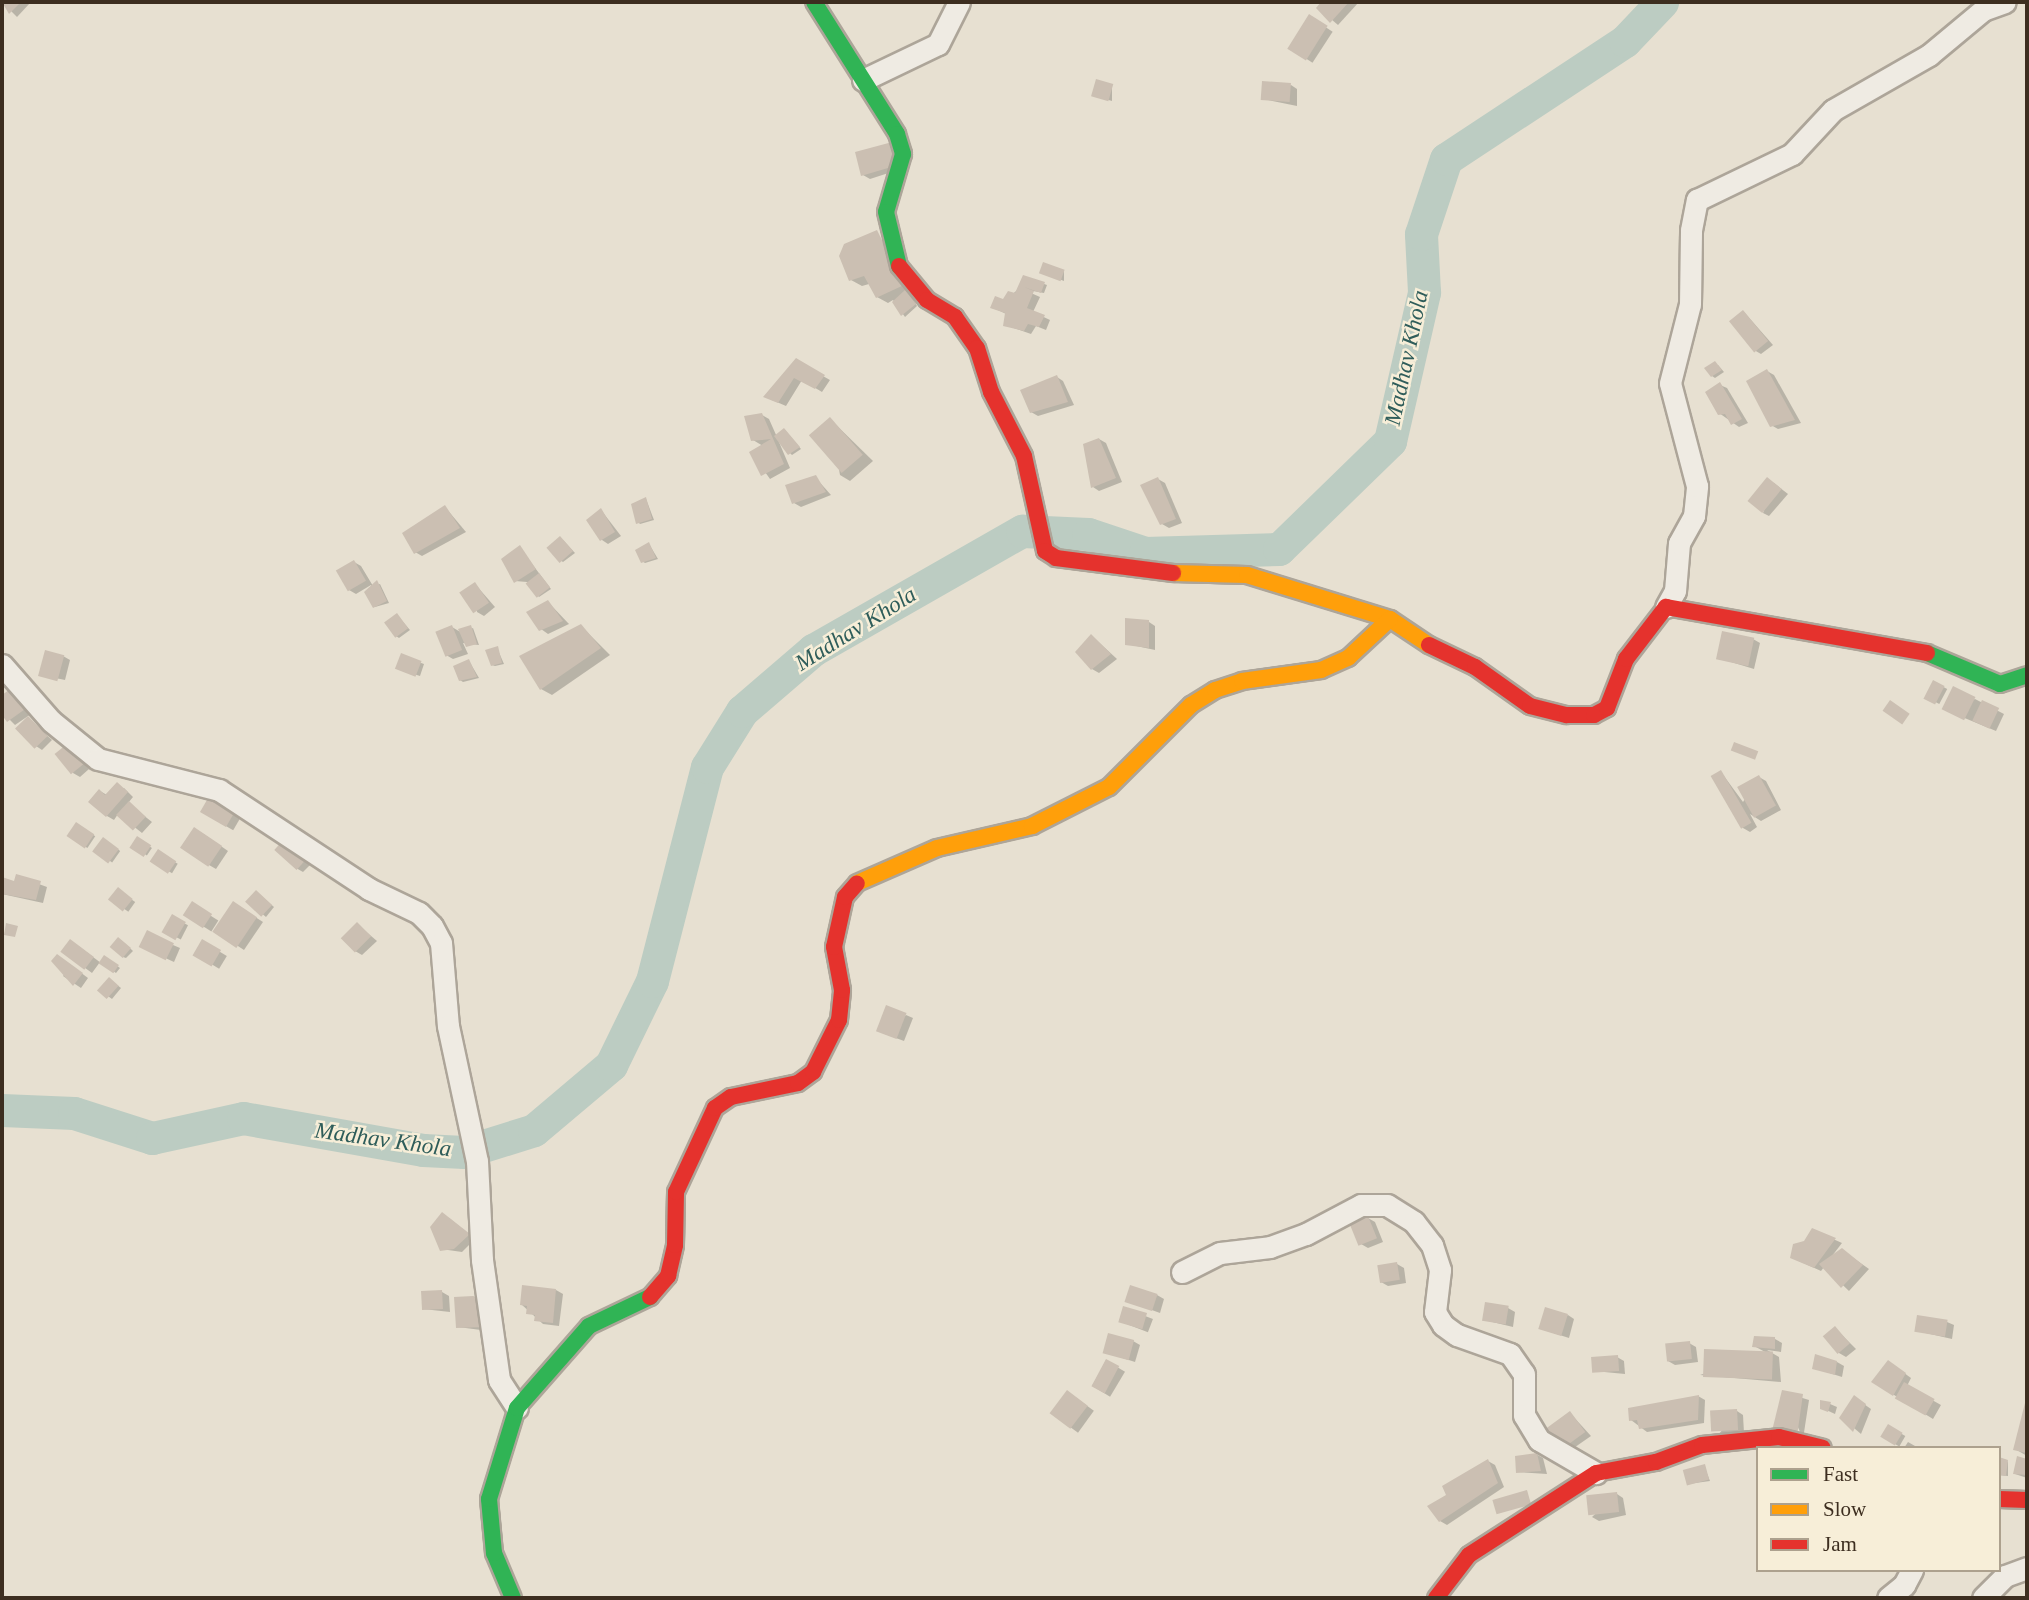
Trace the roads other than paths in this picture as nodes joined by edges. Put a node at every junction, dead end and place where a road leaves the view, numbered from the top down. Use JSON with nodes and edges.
{"nodes":[{"id":1,"x":814,"y":2,"type":"edge"},
{"id":2,"x":959,"y":2,"type":"edge"},
{"id":3,"x":2005,"y":2,"type":"edge"},
{"id":4,"x":863,"y":80,"type":"junction"},
{"id":5,"x":1666,"y":607,"type":"junction"},
{"id":6,"x":1390,"y":619,"type":"junction"},
{"id":7,"x":2,"y":665,"type":"edge"},
{"id":8,"x":2027,"y":675,"type":"edge"},
{"id":9,"x":1182,"y":1272,"type":"dead end"},
{"id":10,"x":517,"y":1408,"type":"junction"},
{"id":11,"x":1815,"y":1446,"type":"edge"},
{"id":12,"x":1596,"y":1473,"type":"junction"},
{"id":13,"x":2001,"y":1499,"type":"edge"},
{"id":14,"x":2027,"y":1500,"type":"edge"},
{"id":15,"x":2027,"y":1568,"type":"edge"},
{"id":16,"x":1911,"y":1572,"type":"edge"},
{"id":17,"x":513,"y":1598,"type":"edge"},
{"id":18,"x":1436,"y":1598,"type":"edge"},
{"id":19,"x":1888,"y":1598,"type":"edge"},
{"id":20,"x":1983,"y":1598,"type":"edge"}],
"edges":[{"from":1,"to":4,"type":"street"},
{"from":2,"to":4,"type":"street"},
{"from":3,"to":5,"type":"street"},
{"from":4,"to":6,"type":"street"},
{"from":5,"to":6,"type":"street"},
{"from":5,"to":8,"type":"street"},
{"from":6,"to":10,"type":"street"},
{"from":7,"to":10,"type":"street"},
{"from":9,"to":12,"type":"street"},
{"from":10,"to":17,"type":"street"},
{"from":11,"to":12,"type":"street"},
{"from":12,"to":18,"type":"street"},
{"from":13,"to":14,"type":"street"},
{"from":15,"to":20,"type":"street"},
{"from":16,"to":19,"type":"street"}]}
